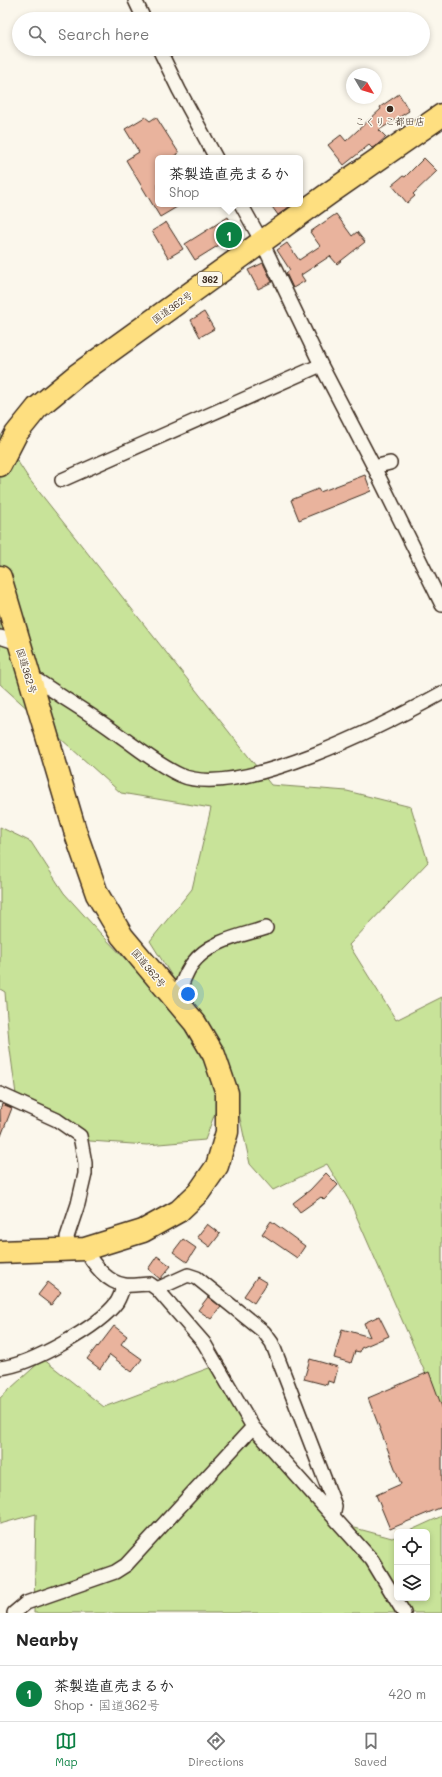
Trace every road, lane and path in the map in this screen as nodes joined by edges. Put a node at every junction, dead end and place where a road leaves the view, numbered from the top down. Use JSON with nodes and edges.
{"nodes":[{"id":1,"x":135,"y":0,"type":"edge"},
{"id":2,"x":141,"y":12,"type":"edge"},
{"id":3,"x":162,"y":56,"type":"edge"},
{"id":4,"x":442,"y":115,"type":"edge"},
{"id":5,"x":214,"y":155,"type":"edge"},
{"id":6,"x":243,"y":207,"type":"edge"},
{"id":7,"x":262,"y":242,"type":"junction"},
{"id":8,"x":321,"y":365,"type":"junction"},
{"id":9,"x":390,"y":463,"type":"dead end"},
{"id":10,"x":0,"y":465,"type":"edge"},
{"id":11,"x":374,"y":467,"type":"junction"},
{"id":12,"x":62,"y":480,"type":"dead end"},
{"id":13,"x":0,"y":577,"type":"edge"},
{"id":14,"x":442,"y":605,"type":"edge"},
{"id":15,"x":9,"y":640,"type":"edge"},
{"id":16,"x":28,"y":675,"type":"junction"},
{"id":17,"x":442,"y":693,"type":"edge"},
{"id":18,"x":266,"y":928,"type":"dead end"},
{"id":19,"x":176,"y":1002,"type":"junction"},
{"id":20,"x":0,"y":1094,"type":"edge"},
{"id":21,"x":78,"y":1250,"type":"junction"},
{"id":22,"x":0,"y":1252,"type":"edge"},
{"id":23,"x":124,"y":1285,"type":"junction"},
{"id":24,"x":157,"y":1289,"type":"junction"},
{"id":25,"x":0,"y":1368,"type":"edge"},
{"id":26,"x":253,"y":1427,"type":"junction"},
{"id":27,"x":332,"y":1516,"type":"junction"},
{"id":28,"x":14,"y":1613,"type":"edge"},
{"id":29,"x":404,"y":1613,"type":"edge"}],
"edges":[{"from":1,"to":2,"type":"street"},
{"from":3,"to":5,"type":"street"},
{"from":4,"to":7,"type":"highway","name":"国道362号","number":"362"},
{"from":6,"to":7,"type":"street"},
{"from":7,"to":8,"type":"street"},
{"from":7,"to":10,"type":"highway","name":"国道362号","number":"362"},
{"from":8,"to":11,"type":"street"},
{"from":8,"to":12,"type":"street"},
{"from":9,"to":11,"type":"street"},
{"from":11,"to":14,"type":"street"},
{"from":13,"to":15,"type":"highway","name":"国道362号"},
{"from":15,"to":16,"type":"highway","name":"国道362号"},
{"from":16,"to":17,"type":"street"},
{"from":16,"to":19,"type":"highway","name":"国道362号"},
{"from":18,"to":19,"type":"street"},
{"from":19,"to":21,"type":"highway","name":"国道362号"},
{"from":20,"to":21,"type":"street"},
{"from":21,"to":22,"type":"highway","name":"国道362号"},
{"from":21,"to":23,"type":"street"},
{"from":23,"to":24,"type":"street"},
{"from":23,"to":25,"type":"street"},
{"from":24,"to":26,"type":"street"},
{"from":24,"to":27,"type":"street"},
{"from":26,"to":27,"type":"street"},
{"from":26,"to":28,"type":"street"},
{"from":27,"to":29,"type":"street"}]}
